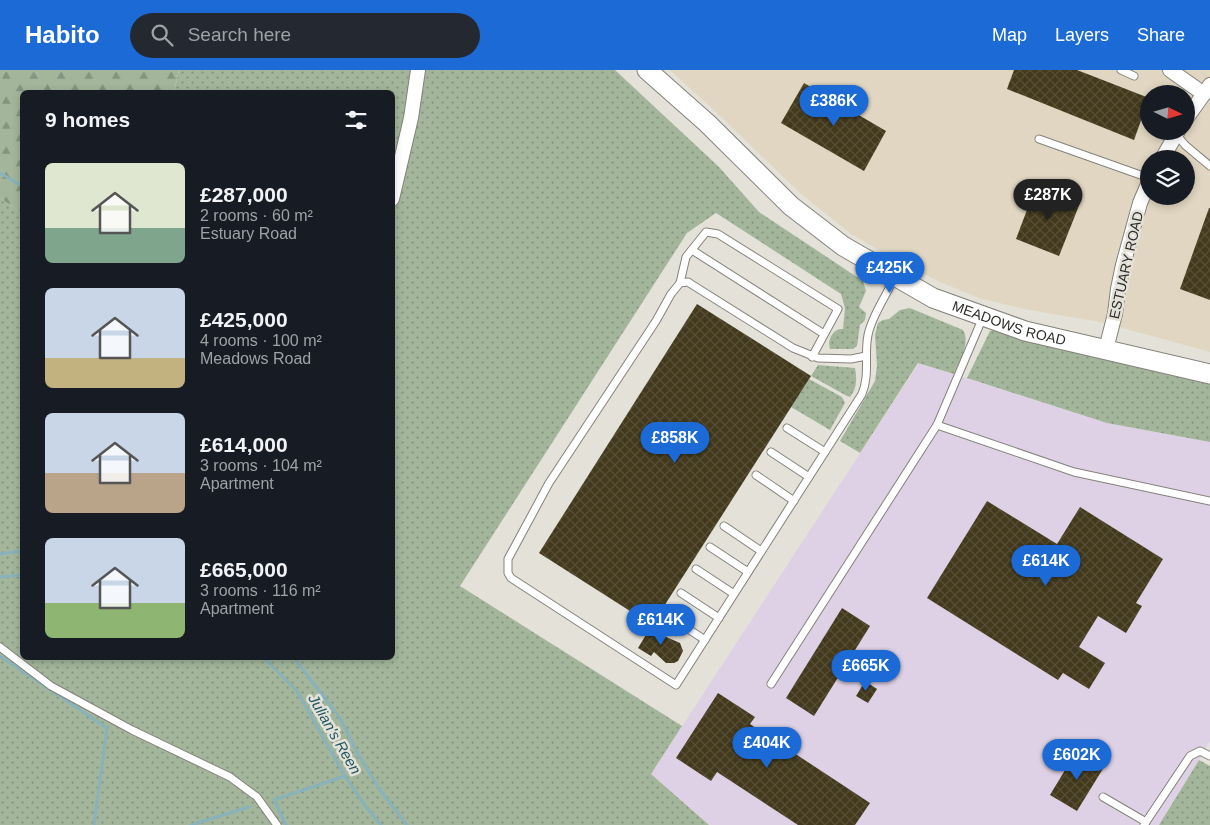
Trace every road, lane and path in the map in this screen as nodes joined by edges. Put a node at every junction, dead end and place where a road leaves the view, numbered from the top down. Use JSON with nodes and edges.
{"nodes":[{"id":1,"x":418,"y":70,"type":"edge"},
{"id":2,"x":647,"y":70,"type":"edge"},
{"id":3,"x":1121,"y":70,"type":"edge"},
{"id":4,"x":1170,"y":70,"type":"edge"},
{"id":5,"x":1134,"y":76,"type":"dead end"},
{"id":6,"x":1207,"y":89,"type":"edge"},
{"id":7,"x":1195,"y":106,"type":"edge"},
{"id":8,"x":1039,"y":139,"type":"dead end"},
{"id":9,"x":1182,"y":140,"type":"edge"},
{"id":10,"x":1210,"y":166,"type":"edge"},
{"id":11,"x":1140,"y":175,"type":"edge"},
{"id":12,"x":395,"y":186,"type":"edge"},
{"id":13,"x":1140,"y":203,"type":"edge"},
{"id":14,"x":692,"y":250,"type":"junction"},
{"id":15,"x":894,"y":278,"type":"junction"},
{"id":16,"x":680,"y":283,"type":"junction"},
{"id":17,"x":983,"y":317,"type":"junction"},
{"id":18,"x":824,"y":334,"type":"junction"},
{"id":19,"x":1106,"y":349,"type":"junction"},
{"id":20,"x":866,"y":356,"type":"junction"},
{"id":21,"x":812,"y":357,"type":"junction"},
{"id":22,"x":1210,"y":374,"type":"edge"},
{"id":23,"x":937,"y":425,"type":"junction"},
{"id":24,"x":787,"y":428,"type":"dead end"},
{"id":25,"x":771,"y":452,"type":"dead end"},
{"id":26,"x":825,"y":452,"type":"junction"},
{"id":27,"x":756,"y":476,"type":"dead end"},
{"id":28,"x":809,"y":477,"type":"junction"},
{"id":29,"x":794,"y":501,"type":"junction"},
{"id":30,"x":1210,"y":501,"type":"edge"},
{"id":31,"x":724,"y":526,"type":"dead end"},
{"id":32,"x":710,"y":547,"type":"dead end"},
{"id":33,"x":761,"y":552,"type":"junction"},
{"id":34,"x":696,"y":569,"type":"dead end"},
{"id":35,"x":748,"y":572,"type":"junction"},
{"id":36,"x":681,"y":593,"type":"dead end"},
{"id":37,"x":734,"y":594,"type":"junction"},
{"id":38,"x":667,"y":615,"type":"dead end"},
{"id":39,"x":719,"y":618,"type":"junction"},
{"id":40,"x":705,"y":640,"type":"junction"},
{"id":41,"x":0,"y":647,"type":"edge"},
{"id":42,"x":771,"y":684,"type":"dead end"},
{"id":43,"x":1210,"y":756,"type":"edge"},
{"id":44,"x":1103,"y":797,"type":"dead end"},
{"id":45,"x":1145,"y":824,"type":"edge"},
{"id":46,"x":276,"y":825,"type":"edge"}],
"edges":[{"from":1,"to":12,"type":"street"},
{"from":2,"to":15,"type":"street","name":"MEADOWS ROAD"},
{"from":3,"to":5,"type":"lane"},
{"from":4,"to":6,"type":"street"},
{"from":6,"to":7,"type":"street"},
{"from":8,"to":11,"type":"lane"},
{"from":9,"to":10,"type":"lane"},
{"from":13,"to":19,"type":"street","name":"ESTUARY ROAD"},
{"from":14,"to":16,"type":"lane"},
{"from":14,"to":18,"type":"lane"},
{"from":14,"to":18,"type":"lane"},
{"from":15,"to":17,"type":"street","name":"MEADOWS ROAD"},
{"from":15,"to":20,"type":"lane"},
{"from":16,"to":21,"type":"lane"},
{"from":16,"to":40,"type":"lane"},
{"from":17,"to":19,"type":"street","name":"MEADOWS ROAD"},
{"from":17,"to":23,"type":"lane"},
{"from":18,"to":21,"type":"lane"},
{"from":19,"to":22,"type":"street","name":"MEADOWS ROAD"},
{"from":20,"to":21,"type":"lane"},
{"from":20,"to":26,"type":"lane"},
{"from":23,"to":30,"type":"lane"},
{"from":23,"to":42,"type":"lane"},
{"from":24,"to":26,"type":"lane"},
{"from":25,"to":28,"type":"lane"},
{"from":26,"to":28,"type":"lane"},
{"from":27,"to":29,"type":"lane"},
{"from":28,"to":29,"type":"lane"},
{"from":29,"to":33,"type":"lane"},
{"from":31,"to":33,"type":"lane"},
{"from":32,"to":35,"type":"lane"},
{"from":33,"to":35,"type":"lane"},
{"from":34,"to":37,"type":"lane"},
{"from":35,"to":37,"type":"lane"},
{"from":36,"to":39,"type":"lane"},
{"from":37,"to":39,"type":"lane"},
{"from":38,"to":40,"type":"lane"},
{"from":39,"to":40,"type":"lane"},
{"from":41,"to":46,"type":"lane"},
{"from":43,"to":45,"type":"lane"},
{"from":44,"to":45,"type":"lane"}]}
